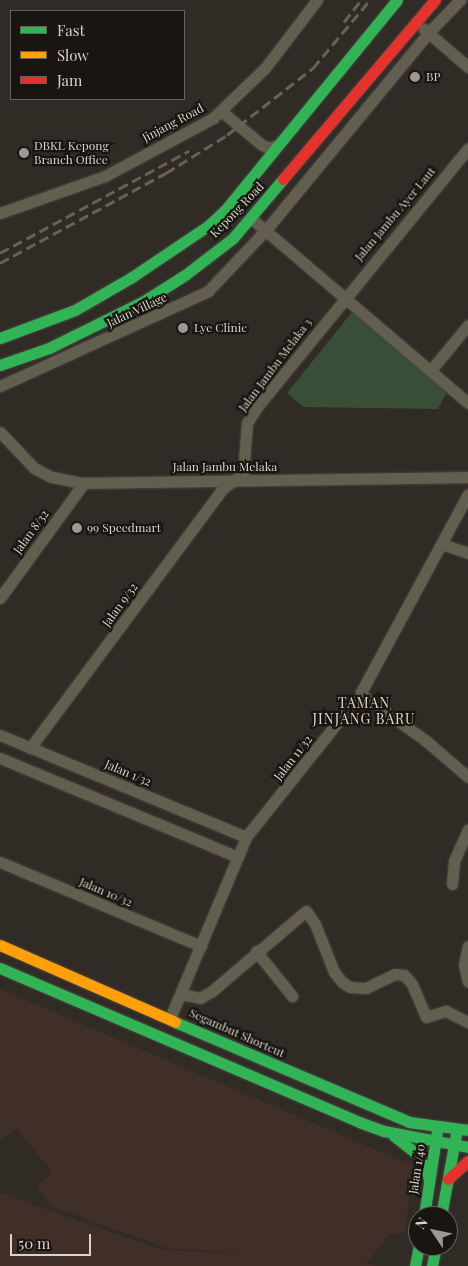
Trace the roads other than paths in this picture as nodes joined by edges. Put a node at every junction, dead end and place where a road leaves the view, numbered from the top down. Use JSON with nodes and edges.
{"nodes":[{"id":1,"x":317,"y":0,"type":"edge"},
{"id":2,"x":397,"y":0,"type":"edge"},
{"id":3,"x":435,"y":0,"type":"edge"},
{"id":4,"x":460,"y":0,"type":"edge"},
{"id":5,"x":416,"y":23,"type":"junction"},
{"id":6,"x":428,"y":33,"type":"junction"},
{"id":7,"x":468,"y":67,"type":"edge"},
{"id":8,"x":221,"y":111,"type":"junction"},
{"id":9,"x":278,"y":145,"type":"junction"},
{"id":10,"x":468,"y":148,"type":"edge"},
{"id":11,"x":0,"y":213,"type":"edge"},
{"id":12,"x":252,"y":219,"type":"junction"},
{"id":13,"x":265,"y":230,"type":"junction"},
{"id":14,"x":344,"y":297,"type":"junction"},
{"id":15,"x":468,"y":326,"type":"edge"},
{"id":16,"x":0,"y":338,"type":"edge"},
{"id":17,"x":0,"y":364,"type":"edge"},
{"id":18,"x":431,"y":370,"type":"junction"},
{"id":19,"x":0,"y":386,"type":"edge"},
{"id":20,"x":468,"y":403,"type":"edge"},
{"id":21,"x":0,"y":432,"type":"edge"},
{"id":22,"x":468,"y":477,"type":"edge"},
{"id":23,"x":234,"y":482,"type":"junction"},
{"id":24,"x":84,"y":483,"type":"junction"},
{"id":25,"x":468,"y":494,"type":"edge"},
{"id":26,"x":442,"y":544,"type":"junction"},
{"id":27,"x":468,"y":553,"type":"edge"},
{"id":28,"x":0,"y":598,"type":"edge"},
{"id":29,"x":360,"y":694,"type":"junction"},
{"id":30,"x":0,"y":735,"type":"edge"},
{"id":31,"x":30,"y":748,"type":"junction"},
{"id":32,"x":0,"y":758,"type":"edge"},
{"id":33,"x":468,"y":777,"type":"edge"},
{"id":34,"x":468,"y":829,"type":"edge"},
{"id":35,"x":246,"y":837,"type":"junction"},
{"id":36,"x":238,"y":857,"type":"junction"},
{"id":37,"x":0,"y":862,"type":"edge"},
{"id":38,"x":452,"y":884,"type":"dead end"},
{"id":39,"x":0,"y":945,"type":"edge"},
{"id":40,"x":201,"y":946,"type":"junction"},
{"id":41,"x":468,"y":946,"type":"edge"},
{"id":42,"x":256,"y":951,"type":"junction"},
{"id":43,"x":0,"y":968,"type":"edge"},
{"id":44,"x":468,"y":982,"type":"edge"},
{"id":45,"x":181,"y":994,"type":"junction"},
{"id":46,"x":292,"y":996,"type":"dead end"},
{"id":47,"x":170,"y":1018,"type":"junction"},
{"id":48,"x":468,"y":1022,"type":"edge"},
{"id":49,"x":228,"y":1065,"type":"junction"},
{"id":50,"x":438,"y":1127,"type":"junction"},
{"id":51,"x":462,"y":1129,"type":"edge"},
{"id":52,"x":384,"y":1131,"type":"junction"},
{"id":53,"x":436,"y":1142,"type":"junction"},
{"id":54,"x":454,"y":1145,"type":"junction"},
{"id":55,"x":468,"y":1147,"type":"edge"},
{"id":56,"x":468,"y":1161,"type":"edge"},
{"id":57,"x":448,"y":1179,"type":"junction"},
{"id":58,"x":430,"y":1180,"type":"junction"},
{"id":59,"x":426,"y":1206,"type":"edge"},
{"id":60,"x":444,"y":1206,"type":"edge"}],
"edges":[{"from":1,"to":8,"type":"street","name":"Jinjang Road"},
{"from":2,"to":9,"type":"main road","name":"Kepong Road"},
{"from":3,"to":5,"type":"main road","name":"Kepong Road"},
{"from":4,"to":6,"type":"street"},
{"from":5,"to":6,"type":"street"},
{"from":5,"to":12,"type":"main road","name":"Kepong Road"},
{"from":6,"to":7,"type":"street"},
{"from":6,"to":13,"type":"street"},
{"from":8,"to":9,"type":"street"},
{"from":8,"to":11,"type":"street","name":"Jinjang Road"},
{"from":9,"to":16,"type":"main road","name":"Kepong Road"},
{"from":10,"to":14,"type":"street","name":"Jalan Jambu Ayer Laut"},
{"from":12,"to":13,"type":"street"},
{"from":12,"to":17,"type":"main road","name":"Kepong Road"},
{"from":13,"to":14,"type":"street"},
{"from":13,"to":19,"type":"street","name":"Jalan Village"},
{"from":14,"to":18,"type":"street"},
{"from":14,"to":23,"type":"street","name":"Jalan Jambu Melaka 3"},
{"from":15,"to":18,"type":"street"},
{"from":18,"to":20,"type":"street"},
{"from":21,"to":24,"type":"street","name":"Jalan Jambu Melaka"},
{"from":22,"to":23,"type":"street","name":"Jalan Jambu Melaka"},
{"from":23,"to":24,"type":"street","name":"Jalan Jambu Melaka"},
{"from":23,"to":31,"type":"street","name":"Jalan 9/32"},
{"from":24,"to":28,"type":"street","name":"Jalan 8/32"},
{"from":25,"to":26,"type":"street","name":"Jalan 11/32"},
{"from":26,"to":27,"type":"street"},
{"from":26,"to":29,"type":"street","name":"Jalan 11/32"},
{"from":29,"to":33,"type":"street"},
{"from":29,"to":35,"type":"street","name":"Jalan 11/32"},
{"from":30,"to":31,"type":"street","name":"Jalan 1/32"},
{"from":31,"to":35,"type":"street","name":"Jalan 1/32"},
{"from":32,"to":36,"type":"street"},
{"from":34,"to":38,"type":"street"},
{"from":35,"to":36,"type":"street","name":"Jalan 11/32"},
{"from":36,"to":40,"type":"street","name":"Jalan 11/32"},
{"from":37,"to":40,"type":"street","name":"Jalan 10/32"},
{"from":39,"to":47,"type":"main road","name":"Segambut Shortcut"},
{"from":40,"to":45,"type":"street","name":"Jalan 11/32"},
{"from":41,"to":44,"type":"street"},
{"from":42,"to":45,"type":"street"},
{"from":42,"to":46,"type":"street"},
{"from":42,"to":48,"type":"street"},
{"from":43,"to":49,"type":"main road"},
{"from":45,"to":47,"type":"street","name":"Jalan 11/32"},
{"from":47,"to":49,"type":"main road"},
{"from":47,"to":50,"type":"main road","name":"Segambut Shortcut"},
{"from":49,"to":52,"type":"main road"},
{"from":50,"to":51,"type":"main road","name":"Segambut Shortcut"},
{"from":50,"to":53,"type":"main road","name":"Jalan 1/40"},
{"from":51,"to":54,"type":"main road"},
{"from":52,"to":53,"type":"main road"},
{"from":52,"to":58,"type":"main road"},
{"from":53,"to":54,"type":"main road"},
{"from":53,"to":58,"type":"main road","name":"Jalan 1/40"},
{"from":54,"to":55,"type":"main road"},
{"from":54,"to":57,"type":"main road"},
{"from":56,"to":57,"type":"main road"},
{"from":57,"to":60,"type":"main road"},
{"from":58,"to":59,"type":"main road","name":"Jalan 1/40"}]}
